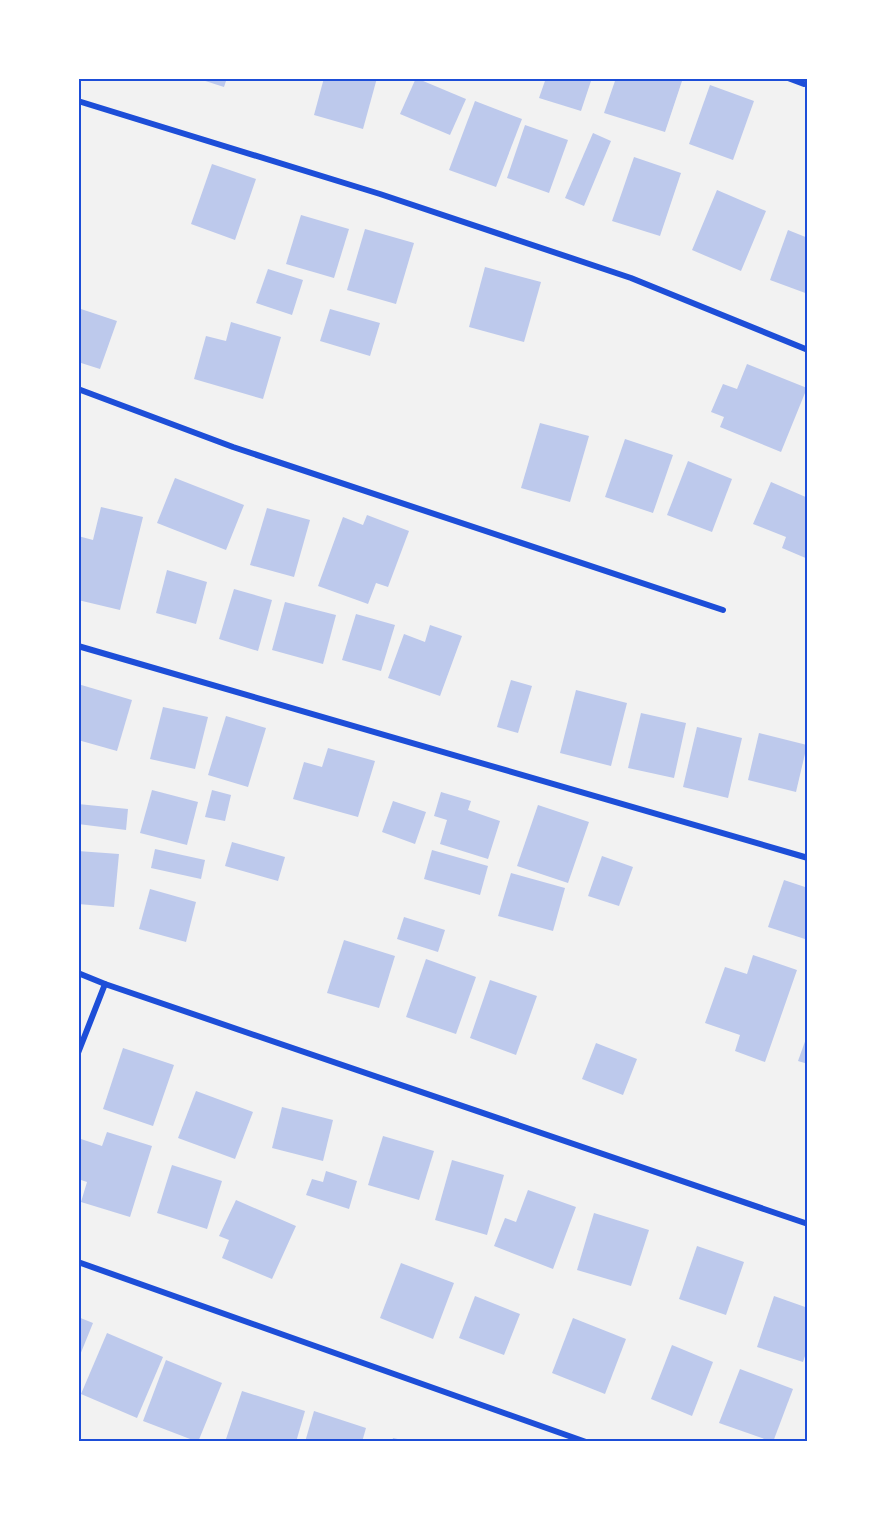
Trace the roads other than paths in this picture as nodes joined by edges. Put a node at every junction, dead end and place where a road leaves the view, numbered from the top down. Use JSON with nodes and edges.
{"nodes":[{"id":1,"x":788,"y":78,"type":"edge"},
{"id":2,"x":804,"y":84,"type":"dead end"},
{"id":3,"x":78,"y":101,"type":"edge"},
{"id":4,"x":808,"y":350,"type":"edge"},
{"id":5,"x":78,"y":389,"type":"edge"},
{"id":6,"x":723,"y":610,"type":"dead end"},
{"id":7,"x":78,"y":646,"type":"edge"},
{"id":8,"x":808,"y":858,"type":"edge"},
{"id":9,"x":78,"y":974,"type":"edge"},
{"id":10,"x":105,"y":984,"type":"junction"},
{"id":11,"x":78,"y":1053,"type":"edge"},
{"id":12,"x":808,"y":1224,"type":"edge"},
{"id":13,"x":78,"y":1262,"type":"edge"},
{"id":14,"x":586,"y":1442,"type":"edge"}],
"edges":[{"from":1,"to":2,"type":"street"},
{"from":3,"to":4,"type":"street"},
{"from":5,"to":6,"type":"street"},
{"from":7,"to":8,"type":"street"},
{"from":9,"to":10,"type":"street"},
{"from":10,"to":11,"type":"street"},
{"from":10,"to":12,"type":"street"},
{"from":13,"to":14,"type":"street"}]}
